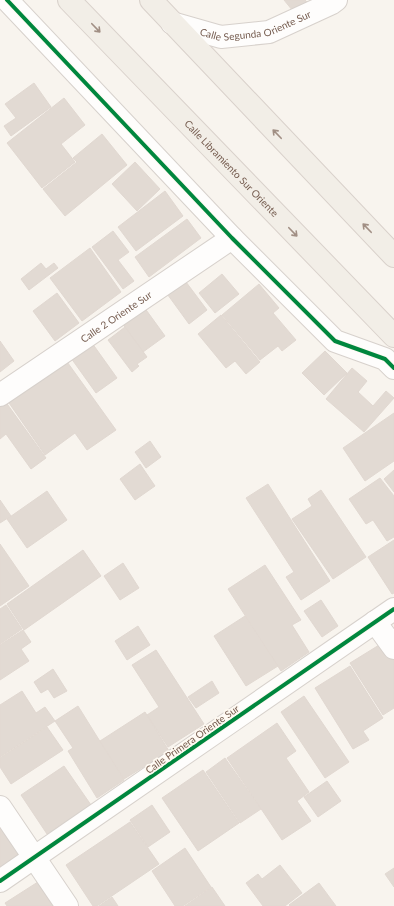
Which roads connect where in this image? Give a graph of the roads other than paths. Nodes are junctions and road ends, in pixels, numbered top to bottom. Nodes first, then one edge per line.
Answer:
1 (7, 0) edge
2 (69, 0) edge
3 (151, 0) edge
4 (336, 0) edge
5 (172, 23) junction
6 (232, 238) junction
7 (394, 256) edge
8 (394, 336) edge
9 (394, 368) edge
10 (0, 395) edge
11 (394, 609) edge
12 (375, 622) junction
13 (394, 648) edge
14 (0, 807) edge
15 (34, 858) junction
16 (0, 881) edge
17 (67, 906) edge

1 - 6 street
2 -> 8 main road, Calle Libramiento Sur Oriente
3 - 5 main road
4 - 5 street, Calle Segunda Oriente Sur
7 -> 5 main road
6 - 9 street
6 - 10 street, Calle 2 Oriente Sur
11 - 12 street, Calle Primera Oriente Sur
12 - 13 street
12 - 15 street, Calle Primera Oriente Sur
14 - 15 street
15 - 16 street, Calle Primera Oriente Sur
15 - 17 street

